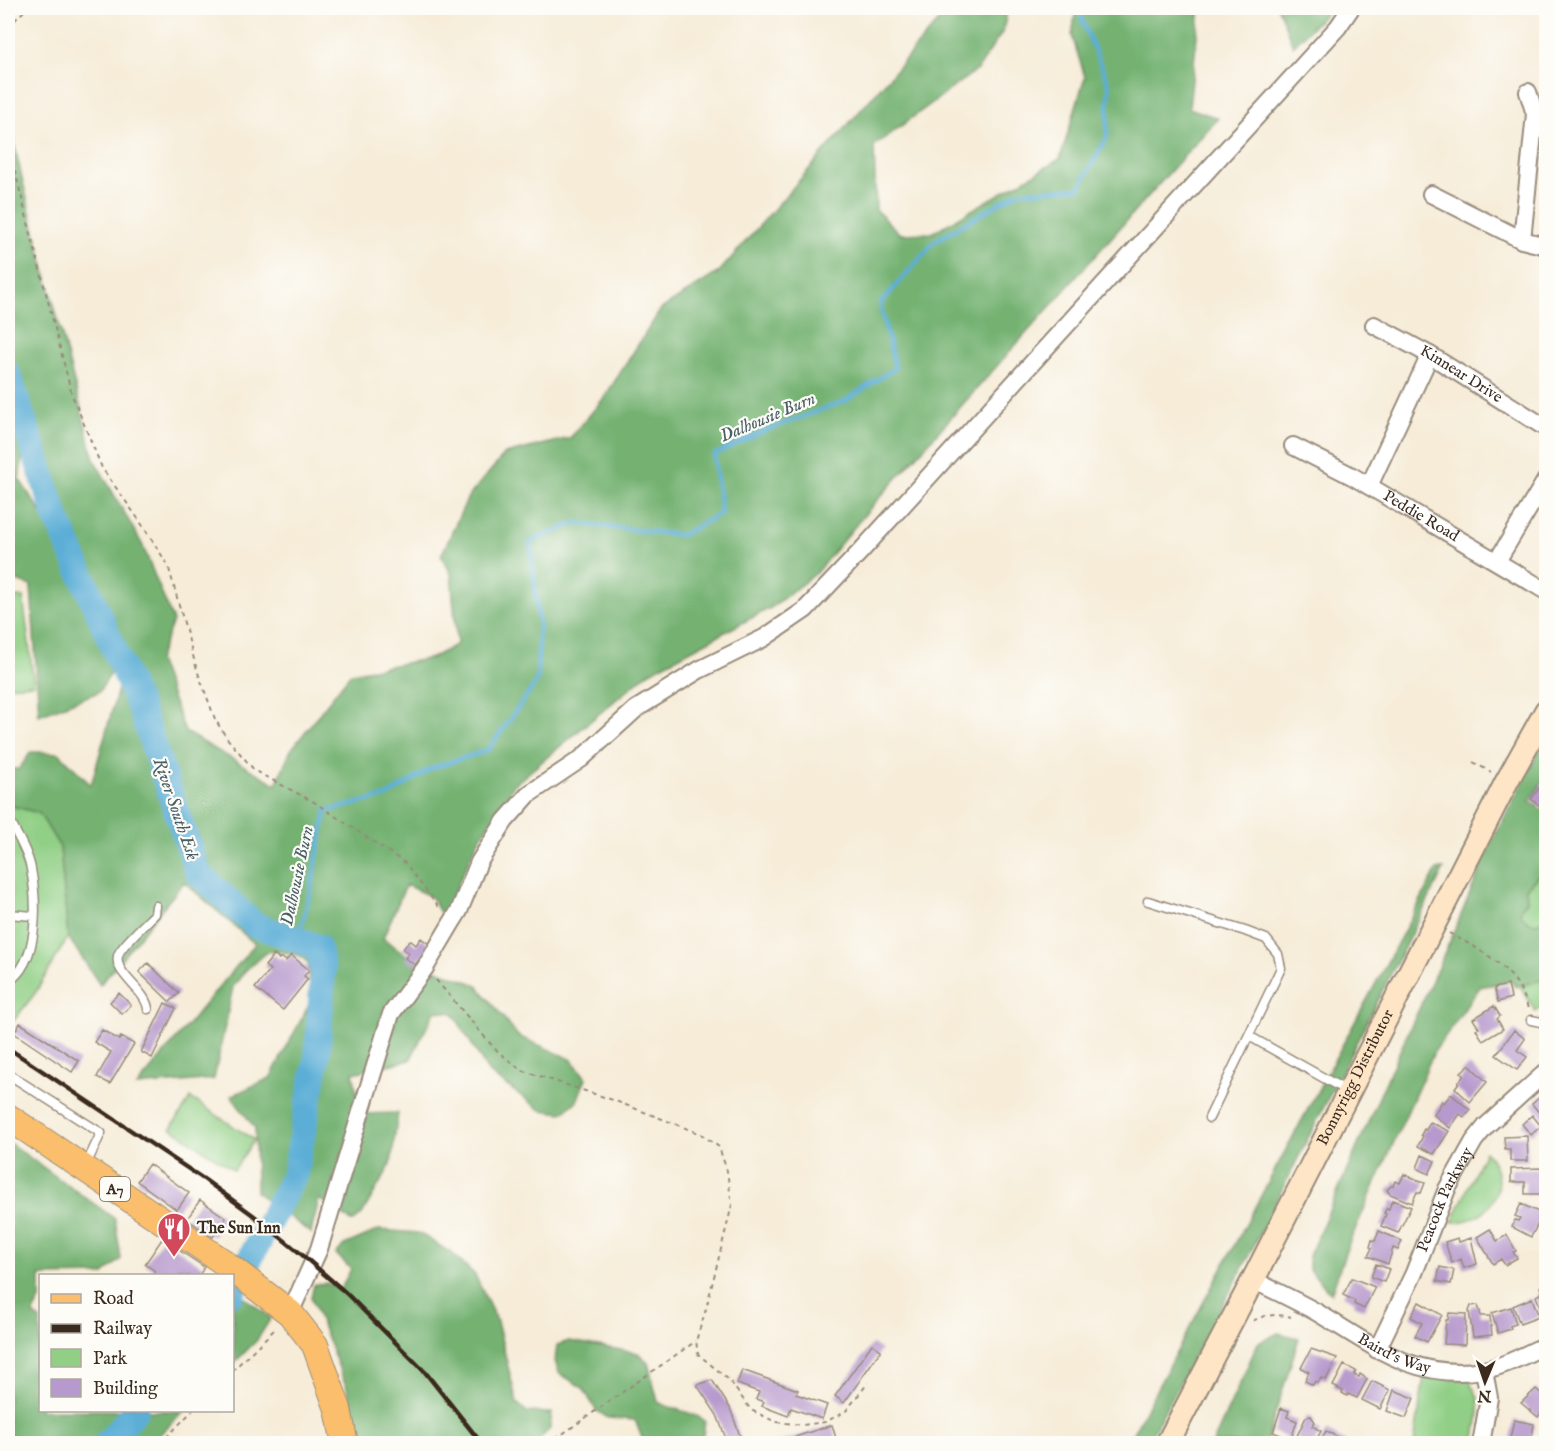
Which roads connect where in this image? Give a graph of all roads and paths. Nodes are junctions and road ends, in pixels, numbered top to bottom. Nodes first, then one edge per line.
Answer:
1 (27, 8) edge
2 (1351, 8) edge
3 (8, 27) edge
4 (1528, 92) dead end
5 (8, 144) edge
6 (1431, 194) dead end
7 (1522, 240) junction
8 (1546, 246) edge
9 (1374, 325) dead end
10 (1430, 355) junction
11 (1546, 428) edge
12 (1293, 446) dead end
13 (1546, 480) edge
14 (1369, 486) junction
15 (1497, 561) junction
16 (1546, 591) edge
17 (1546, 711) edge
18 (8, 818) edge
19 (15, 830) junction
20 (8, 838) edge
21 (1148, 900) dead end
22 (156, 906) dead end
23 (8, 914) edge
24 (34, 916) junction
25 (451, 924) junction
26 (1433, 924) junction
27 (425, 968) junction
28 (8, 982) edge
29 (147, 1009) dead end
30 (1531, 1020) joint
31 (1546, 1023) edge
32 (1249, 1036) junction
33 (1546, 1072) edge
34 (8, 1074) edge
35 (1348, 1092) junction
36 (8, 1117) edge
37 (1209, 1118) dead end
38 (84, 1168) junction
39 (1253, 1280) junction
40 (290, 1313) junction
41 (1293, 1317) dead end
42 (1252, 1322) dead end
43 (696, 1341) junction
44 (1546, 1345) edge
45 (1377, 1350) junction
46 (234, 1369) edge
47 (1484, 1370) junction
48 (868, 1383) dead end
49 (191, 1412) edge
50 (1176, 1439) edge
51 (160, 1443) edge
52 (345, 1443) edge
53 (549, 1443) edge
54 (1200, 1443) edge
55 (1481, 1443) edge

1 - 3 path
2 - 25 street
4 - 7 street
5 - 25 path
6 - 7 street
7 - 8 street
9 - 10 street, Kinnear Drive
10 - 11 street, Kinnear Drive
10 - 14 street
12 - 14 street, Peddie Road
13 - 15 street
14 - 15 street, Peddie Road
15 - 16 street, Peddie Road
17 - 26 main road, Bonnyrigg Distributor
18 - 19 lane
19 - 20 lane
19 - 24 lane
21 - 32 lane
22 - 29 lane
23 - 24 lane
24 - 28 lane
25 - 27 street
26 - 30 path
26 - 35 main road, Bonnyrigg Distributor
27 - 40 street
27 - 43 path
30 - 31 lane
32 - 35 lane
32 - 37 lane
33 - 45 street, Peacock Parkway
34 - 38 lane
35 - 39 main road, Bonnyrigg Distributor
36 - 38 main road, A7
38 - 40 main road, A7
39 - 45 street, Baird's Way
39 - 50 main road, Bonnyrigg Distributor
40 - 46 path
40 - 52 main road, A7
41 - 42 path
43 - 48 path
43 - 53 path
44 - 47 street, Baird's Way
45 - 47 street, Baird's Way
47 - 55 street
49 - 51 path
50 - 54 path

